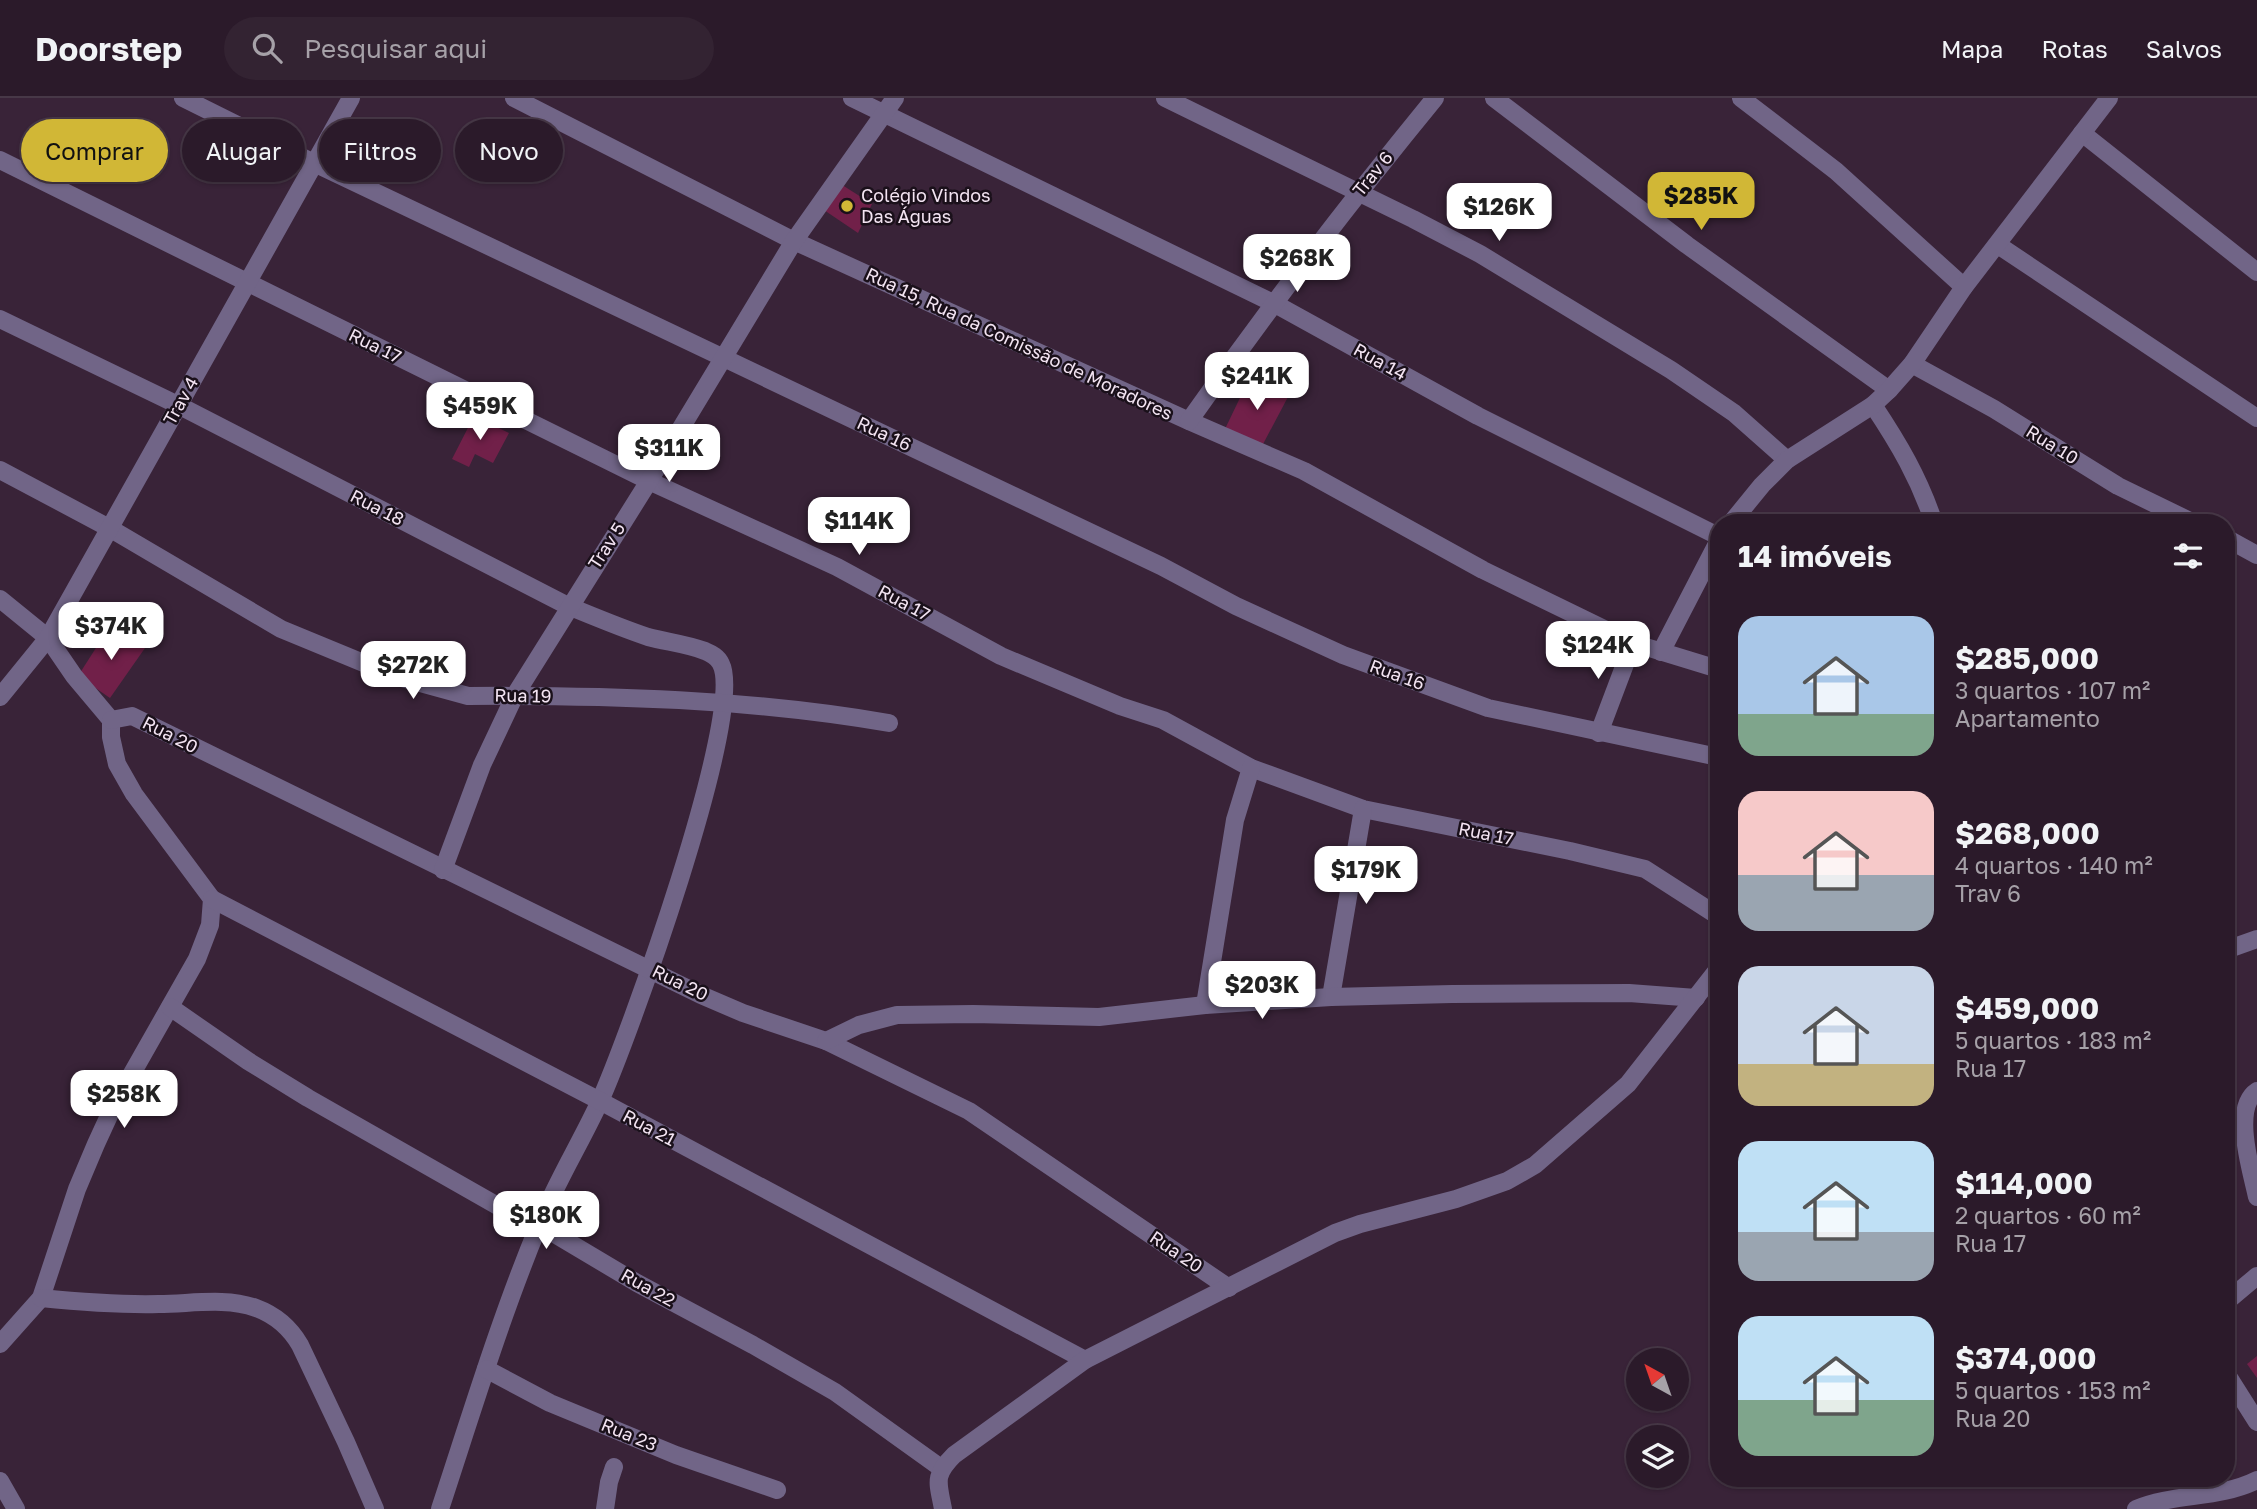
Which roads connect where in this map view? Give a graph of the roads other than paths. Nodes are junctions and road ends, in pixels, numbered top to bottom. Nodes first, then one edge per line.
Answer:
1 (183, 98) edge
2 (351, 98) edge
3 (514, 98) edge
4 (852, 98) edge
5 (895, 98) edge
6 (1165, 98) edge
7 (1494, 98) edge
8 (1741, 98) edge
9 (2109, 98) edge
10 (1433, 99) edge
11 (884, 114) junction
12 (2082, 133) junction
13 (0, 160) edge
14 (316, 164) junction
15 (1357, 193) junction
16 (794, 241) junction
17 (1998, 245) junction
18 (2257, 272) edge
19 (247, 284) junction
20 (1964, 287) junction
21 (1273, 303) junction
22 (0, 319) edge
23 (723, 357) junction
24 (1912, 364) junction
25 (1889, 390) junction
26 (178, 405) junction
27 (1873, 405) junction
28 (2257, 418) edge
29 (1189, 421) junction
30 (1787, 460) junction
31 (0, 470) edge
32 (649, 481) junction
33 (1738, 514) edge
34 (1931, 514) edge
35 (2176, 514) edge
36 (111, 529) junction
37 (1710, 532) edge
38 (2235, 543) edge
39 (2257, 555) edge
40 (1710, 557) edge
41 (0, 599) edge
42 (568, 606) junction
43 (48, 638) junction
44 (1633, 643) junction
45 (1661, 652) junction
46 (1710, 667) edge
47 (515, 695) junction
48 (0, 697) edge
49 (724, 705) junction
50 (111, 720) junction
51 (889, 723) dead end
52 (1599, 733) junction
53 (1710, 755) edge
54 (1251, 768) junction
55 (1363, 809) junction
56 (443, 870) junction
57 (212, 899) junction
58 (1710, 911) edge
59 (2257, 939) edge
60 (2235, 947) edge
61 (651, 969) junction
62 (1710, 980) edge
63 (1331, 997) junction
64 (1696, 998) junction
65 (1205, 1005) junction
66 (170, 1007) junction
67 (826, 1041) junction
68 (2257, 1091) edge
69 (600, 1101) junction
70 (2257, 1197) edge
71 (538, 1224) junction
72 (2257, 1276) edge
73 (1229, 1288) junction
74 (2235, 1294) edge
75 (41, 1298) junction
76 (0, 1344) edge
77 (1085, 1360) junction
78 (486, 1369) junction
79 (2235, 1387) edge
80 (2257, 1422) edge
81 (614, 1467) dead end
82 (941, 1468) junction
83 (2257, 1480) edge
84 (0, 1481) edge
85 (777, 1490) dead end
86 (16, 1509) edge
87 (375, 1509) edge
88 (440, 1509) edge
89 (605, 1509) edge
90 (943, 1509) edge
91 (2136, 1509) edge

1 - 14 street, Rua 16
2 - 14 street, Trav 4
3 - 16 street, Rua 15, Rua da Comissão de Moradores
4 - 11 street, Rua 14
5 - 11 street, Trav 5
6 - 15 street
7 - 25 street
8 - 20 street
9 - 12 street
10 - 15 street, Trav 6
11 - 16 street, Trav 5
11 - 21 street, Rua 14
12 - 17 street
12 - 18 street
13 - 19 street, Rua 17
14 - 19 street, Trav 4
14 - 23 street, Rua 16
15 - 21 street, Trav 6
15 - 30 street
16 - 23 street, Trav 5
16 - 29 street, Rua 15, Rua da Comissão de Moradores
17 - 20 street
17 - 28 street
19 - 26 street, Trav 4
19 - 32 street, Rua 17
20 - 24 street
21 - 29 street, Trav 6
21 - 37 street, Rua 14
22 - 26 street, Rua 18
23 - 32 street, Trav 5
23 - 52 street, Rua 16
24 - 25 street
24 - 35 street, Rua 10
25 - 27 street
26 - 36 street, Trav 4
26 - 42 street, Rua 18
27 - 30 street
27 - 34 street
29 - 44 street, Rua 15, Rua da Comissão de Moradores
30 - 33 street
31 - 36 street, Rua 19
32 - 42 street, Trav 5
32 - 54 street, Rua 17
36 - 43 street, Trav 4
36 - 47 street, Rua 19
38 - 39 street
40 - 45 street
41 - 43 street
42 - 47 street, Trav 5
42 - 49 street, Rua 18
43 - 48 street, Trav 4
43 - 50 street
44 - 45 street, Rua 15, Rua da Comissão de Moradores
44 - 52 street
45 - 46 street, Rua 15, Rua da Comissão de Moradores
47 - 49 street, Rua 19
47 - 56 street, Trav 5
49 - 51 street, Rua 19
49 - 61 street, Rua 18
50 - 56 street, Rua 20
50 - 57 street
52 - 53 street, Rua 16
54 - 55 street, Rua 17
54 - 65 street
55 - 58 street, Rua 17
55 - 63 street
56 - 61 street, Rua 20
57 - 66 street
57 - 69 street, Rua 21
59 - 60 street
61 - 67 street, Rua 20
61 - 69 street, Rua 18
62 - 64 street
63 - 64 street
63 - 65 street
64 - 73 street
65 - 67 street
66 - 71 street, Rua 22
66 - 75 street
67 - 73 street, Rua 20
68 - 70 street
69 - 71 street, Rua 18
69 - 77 street, Rua 21
71 - 78 street, Rua 18
71 - 82 street, Rua 22
72 - 74 street
73 - 77 street
75 - 76 street
75 - 87 street
77 - 82 street
78 - 85 street, Rua 23
78 - 88 street, Rua 18
79 - 80 street
81 - 89 street
82 - 90 street
83 - 91 street
84 - 86 street

